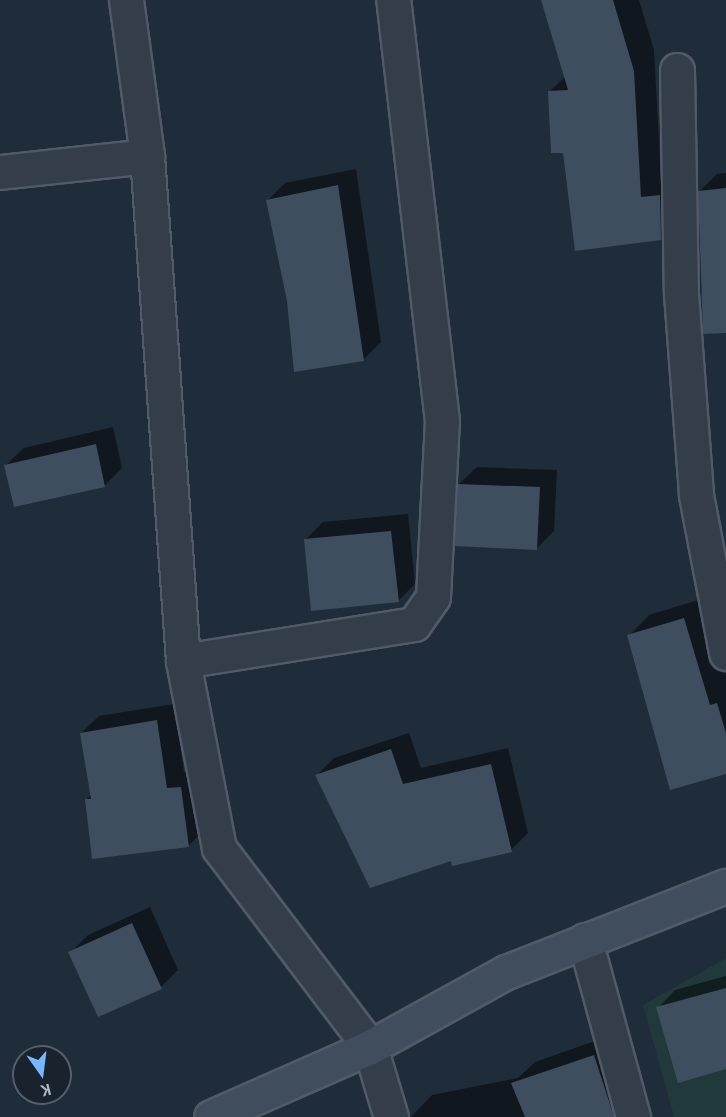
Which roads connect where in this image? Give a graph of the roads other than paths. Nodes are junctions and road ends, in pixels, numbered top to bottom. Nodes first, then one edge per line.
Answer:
1 (126, 0) edge
2 (393, 0) edge
3 (677, 70) dead end
4 (147, 156) junction
5 (0, 172) edge
6 (726, 653) edge
7 (183, 662) junction
8 (726, 886) edge
9 (585, 940) junction
10 (370, 1047) junction
11 (212, 1117) edge
12 (391, 1117) edge
13 (633, 1117) edge

1 - 4 street
2 - 7 street
3 - 6 street
4 - 5 street
4 - 7 street
7 - 10 street
8 - 9 main road
9 - 10 main road
9 - 13 street
10 - 11 main road
10 - 12 street

